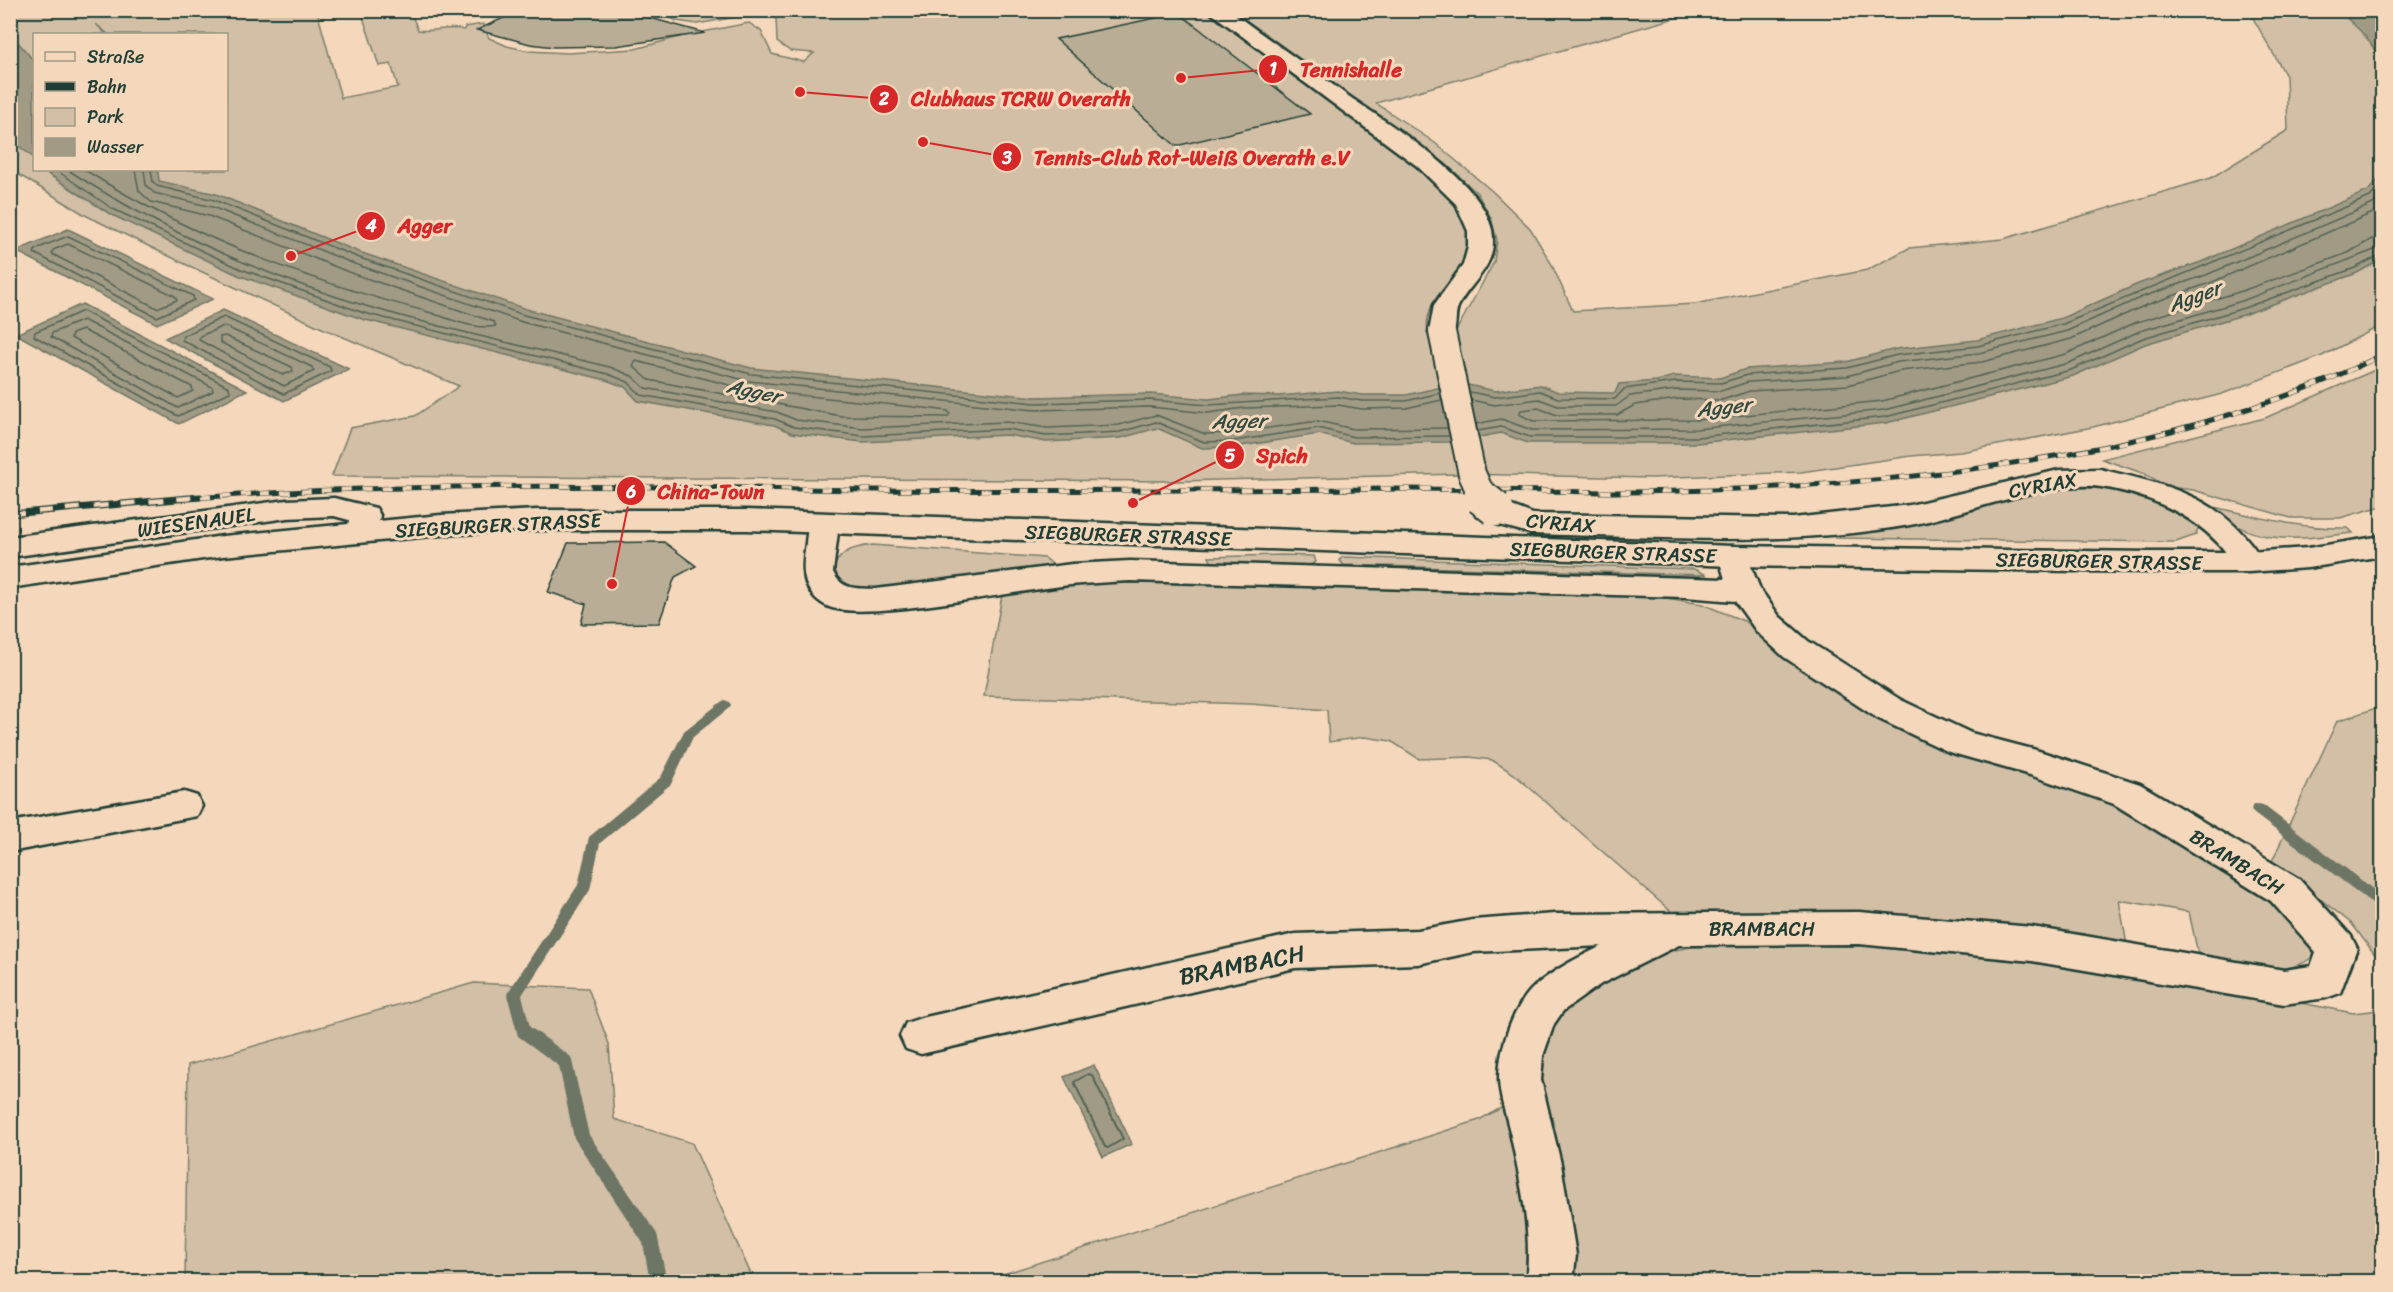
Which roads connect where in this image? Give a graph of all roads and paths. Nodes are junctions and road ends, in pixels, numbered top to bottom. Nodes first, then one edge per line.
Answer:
1 (1216, 10) edge
2 (824, 524) junction
3 (362, 532) junction
4 (2382, 546) edge
5 (10, 547) edge
6 (1732, 556) junction
7 (2248, 562) junction
8 (10, 578) edge
9 (1745, 591) junction
10 (184, 807) dead end
11 (10, 837) edge
12 (1675, 929) junction
13 (921, 1036) dead end
14 (1551, 1268) edge

1 - 7 street, CYRIAX, bridge
2 - 3 street, SIEGBURGER STRASSE
2 - 6 street, SIEGBURGER STRASSE
2 - 9 street
3 - 5 street, WIESENAUEL
3 - 8 street, SIEGBURGER STRASSE
4 - 7 street, SIEGBURGER STRASSE
6 - 7 street, SIEGBURGER STRASSE
6 - 9 street, BRAMBACH
9 - 12 street, BRAMBACH
10 - 11 street
12 - 13 street, BRAMBACH
12 - 14 street, BRAMBACH

